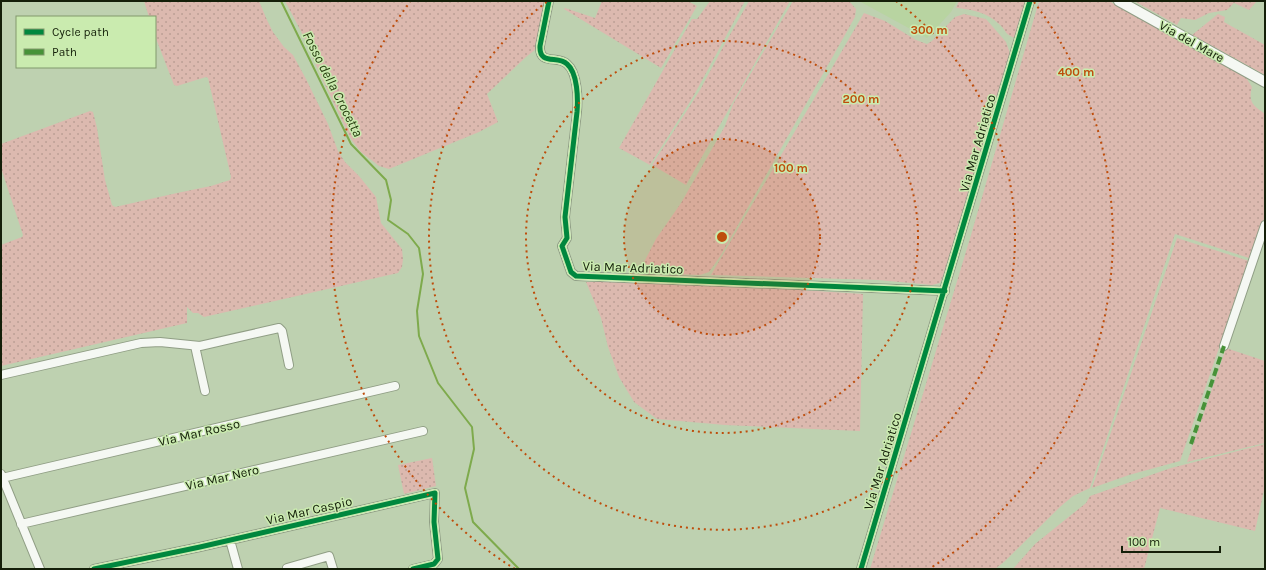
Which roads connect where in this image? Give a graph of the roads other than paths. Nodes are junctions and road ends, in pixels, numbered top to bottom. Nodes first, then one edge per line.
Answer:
1 (549, 1) edge
2 (1030, 1) edge
3 (1119, 1) edge
4 (1265, 82) edge
5 (1265, 225) edge
6 (945, 291) junction
7 (195, 346) junction
8 (1224, 346) dead end
9 (289, 365) dead end
10 (1, 375) edge
11 (395, 386) dead end
12 (205, 391) dead end
13 (423, 431) dead end
14 (2, 476) edge
15 (20, 524) junction
16 (230, 540) junction
17 (287, 568) dead end
18 (40, 569) edge
19 (94, 569) edge
20 (238, 569) edge
21 (333, 569) edge
22 (413, 569) edge
23 (861, 569) edge

1 - 6 street, Via Mar Adriatico
2 - 6 street, Via Mar Adriatico
3 - 4 main road, Via del Mare
5 - 8 street
6 - 23 street, Via Mar Adriatico
7 - 9 street
7 - 10 street
7 - 12 street
11 - 14 street, Via Mar Rosso
13 - 15 street, Via Mar Nero
14 - 15 street
15 - 18 street
16 - 19 street, Via Mar Caspio
16 - 20 street
16 - 22 street, Via Mar Caspio
17 - 21 street

